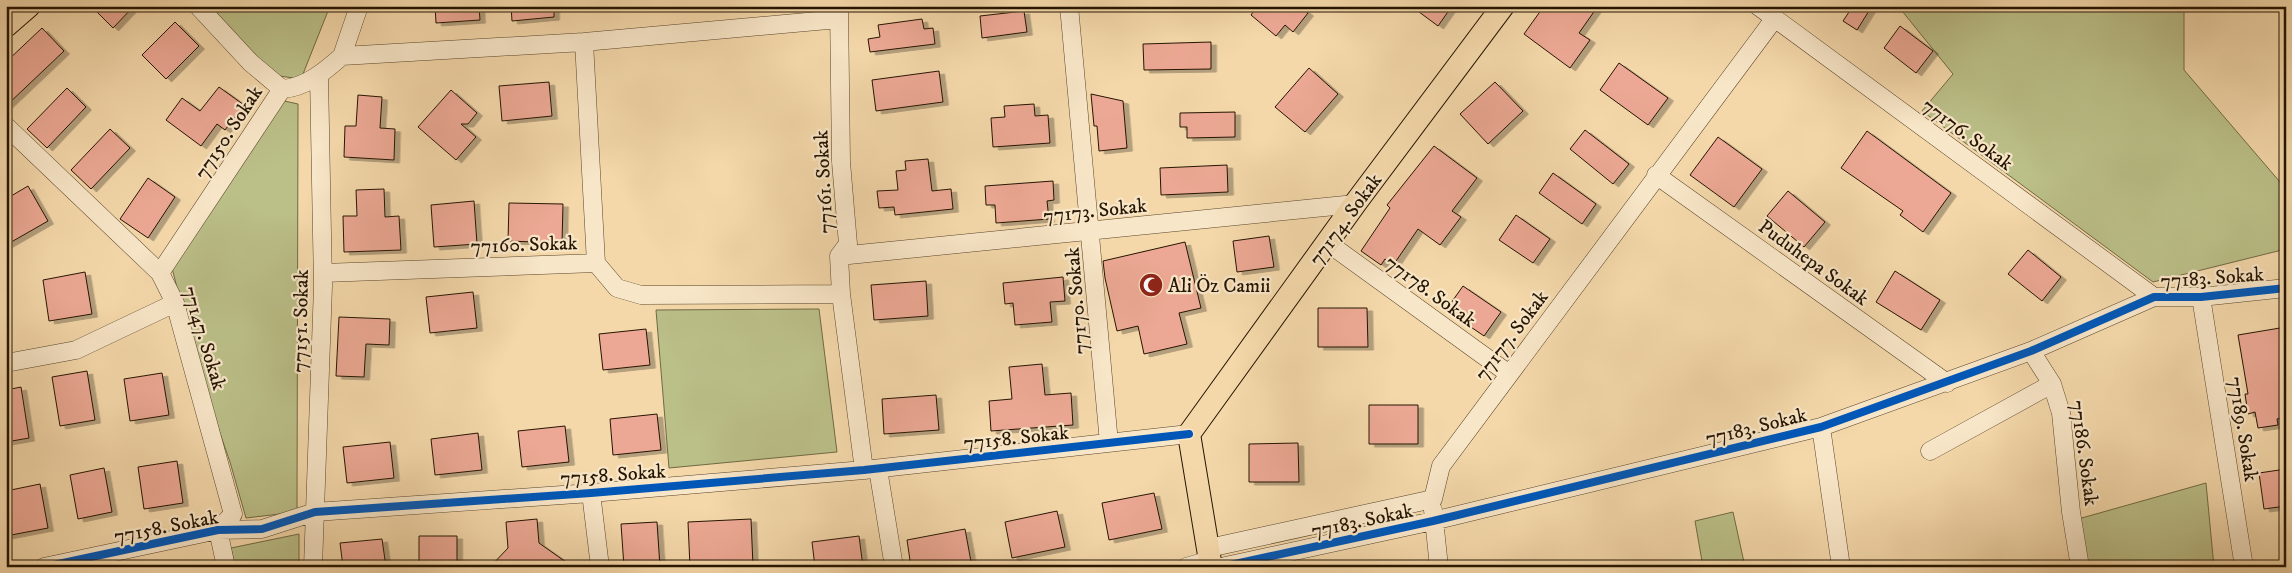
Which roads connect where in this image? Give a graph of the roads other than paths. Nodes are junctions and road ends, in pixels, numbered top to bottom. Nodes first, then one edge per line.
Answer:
1 (29, 6) edge
2 (198, 6) edge
3 (359, 6) edge
4 (1069, 6) edge
5 (1503, 6) edge
6 (1758, 6) edge
7 (839, 12) edge
8 (1775, 18) junction
9 (6, 26) edge
10 (584, 42) junction
11 (342, 56) junction
12 (319, 75) junction
13 (282, 89) junction
14 (6, 126) edge
15 (1656, 175) junction
16 (1355, 204) junction
17 (1091, 232) junction
18 (1328, 243) junction
19 (839, 256) junction
20 (596, 263) junction
21 (160, 273) junction
22 (323, 273) junction
23 (2286, 288) edge
24 (841, 294) junction
25 (2154, 297) junction
26 (2201, 297) junction
27 (175, 303) junction
28 (2031, 351) junction
29 (6, 363) edge
30 (1509, 374) junction
31 (1947, 383) junction
32 (2052, 384) junction
33 (1821, 427) junction
34 (1189, 434) junction
35 (1109, 443) junction
36 (1930, 451) dead end
37 (871, 470) junction
38 (591, 493) junction
39 (1433, 499) junction
40 (315, 512) junction
41 (1433, 521) junction
42 (218, 530) junction
43 (1213, 560) edge
44 (44, 567) edge
45 (226, 567) edge
46 (313, 567) edge
47 (600, 567) edge
48 (894, 567) edge
49 (1186, 567) edge
50 (1439, 567) edge
51 (1841, 567) edge
52 (2080, 567) edge
53 (2244, 567) edge

1 - 9 main road
2 - 13 street
3 - 11 street
4 - 17 street, 77170. Sokak
5 - 16 main road, 77174. Sokak
6 - 8 street, 77176. Sokak
7 - 10 street
7 - 19 street, 77161. Sokak
8 - 15 street, 77177. Sokak
8 - 25 street, 77176. Sokak
10 - 11 street
10 - 20 street, 77160. Sokak
11 - 12 street, 77150. Sokak
12 - 13 street, 77150. Sokak
12 - 22 street, 77151. Sokak
13 - 21 street, 77150. Sokak
14 - 21 street, 77147. Sokak
15 - 30 street, 77177. Sokak
15 - 31 street, Puduhepa Sokak
16 - 17 street, 77173. Sokak
16 - 18 main road, 77174. Sokak
17 - 19 street, 77173. Sokak
17 - 35 street, 77170. Sokak
18 - 30 street, 77178. Sokak
18 - 34 main road, 77174. Sokak
19 - 24 street, 77161. Sokak
20 - 22 street, 77160. Sokak
20 - 24 street
21 - 27 street, 77147. Sokak
22 - 40 street, 77151. Sokak
23 - 26 street, 77183. Sokak
24 - 37 street, 77161. Sokak
25 - 26 street, 77183. Sokak
25 - 28 street, 77183. Sokak
26 - 53 street, 77189. Sokak
27 - 29 street
27 - 42 street, 77147. Sokak
28 - 31 street, 77183. Sokak
28 - 32 street, 77186. Sokak
30 - 39 street, 77177. Sokak
31 - 33 street, 77183. Sokak
32 - 36 street
32 - 52 street, 77186. Sokak
33 - 41 street, 77183. Sokak
33 - 51 street
34 - 35 street, 77158. Sokak
34 - 43 main road
35 - 37 street, 77158. Sokak
37 - 38 street, 77158. Sokak
37 - 48 street, 77161. Sokak
38 - 40 street, 77158. Sokak
38 - 47 street
39 - 41 street, 77177. Sokak
39 - 43 street
40 - 42 street, 77158. Sokak
40 - 46 street, 77151. Sokak
41 - 43 street, 77183. Sokak
41 - 50 street, 77177. Sokak
42 - 44 street, 77158. Sokak
42 - 45 street
43 - 49 street

